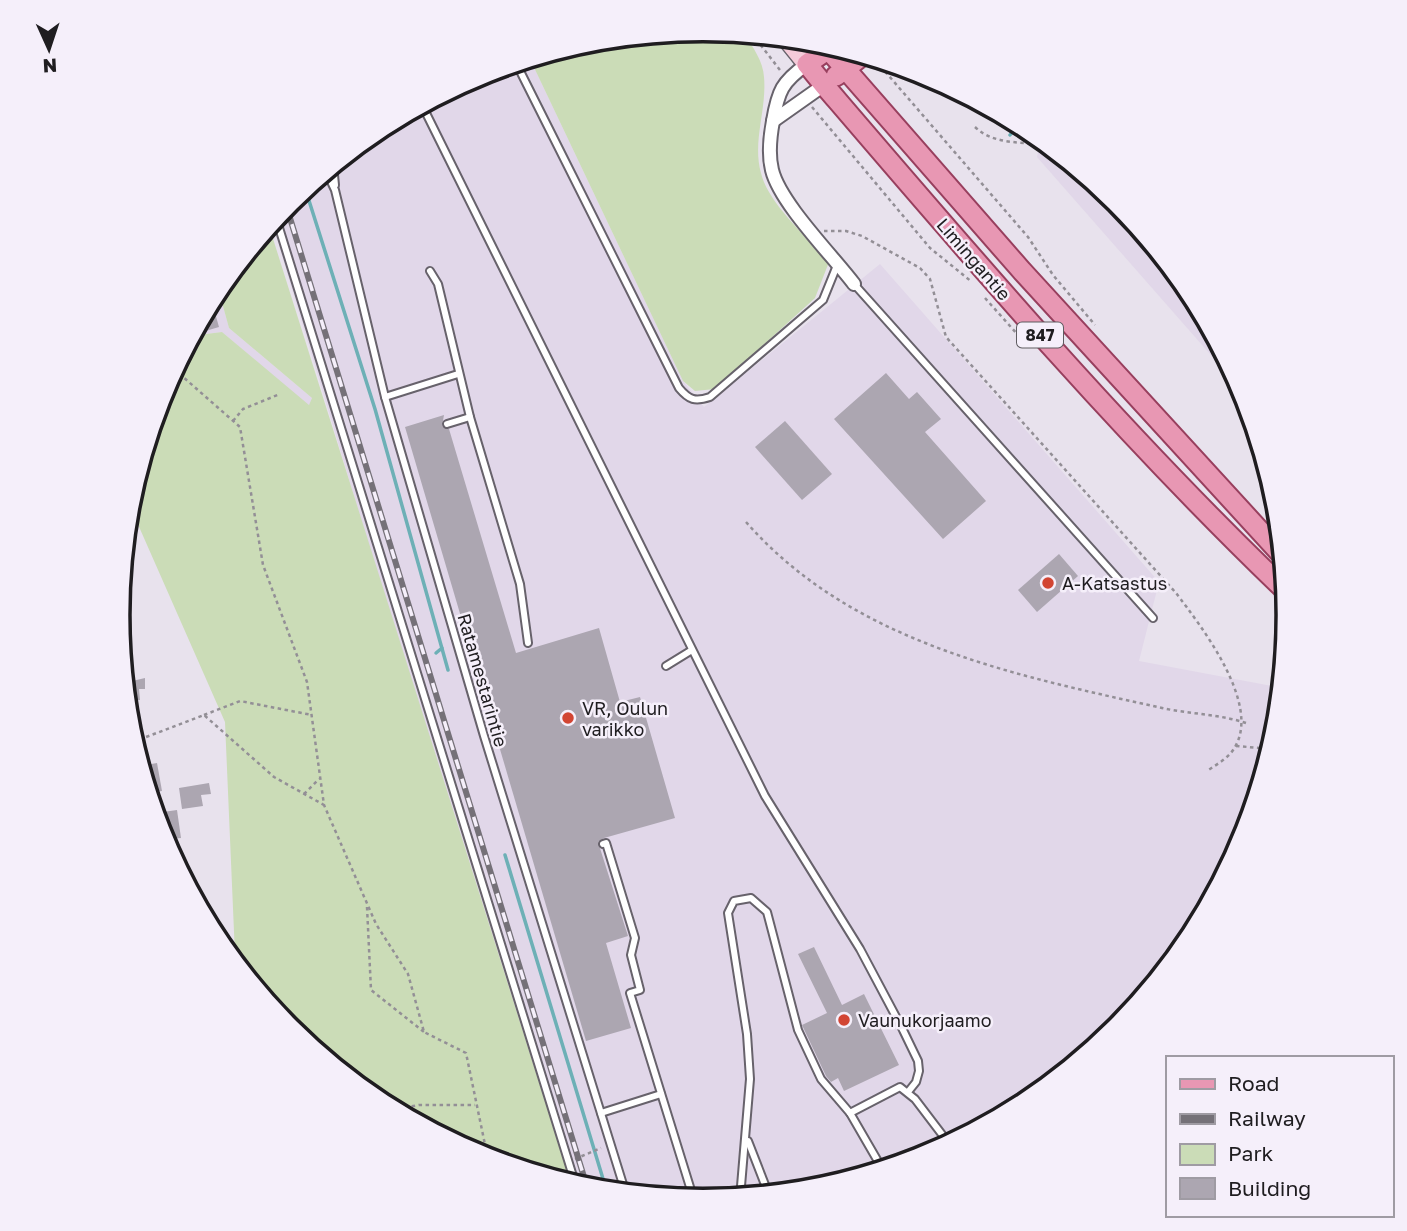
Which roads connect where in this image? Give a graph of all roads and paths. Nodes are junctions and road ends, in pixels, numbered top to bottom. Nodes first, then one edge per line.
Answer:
1 (760, 45) edge
2 (796, 50) edge
3 (768, 54) dead end
4 (819, 54) edge
5 (838, 59) edge
6 (853, 62) edge
7 (807, 64) junction
8 (845, 68) junction
9 (885, 71) edge
10 (520, 72) edge
11 (824, 85) junction
12 (426, 114) edge
13 (773, 121) junction
14 (975, 127) dead end
15 (1030, 145) edge
16 (334, 177) edge
17 (330, 180) edge
18 (335, 190) junction
19 (912, 213) dead end
20 (905, 219) dead end
21 (279, 229) edge
22 (814, 233) junction
23 (838, 263) junction
24 (430, 271) dead end
25 (854, 284) joint
26 (1097, 327) dead end
27 (458, 374) junction
28 (183, 377) edge
29 (280, 394) dead end
30 (384, 397) junction
31 (470, 417) junction
32 (233, 421) junction
33 (447, 424) dead end
34 (407, 435) dead end
35 (397, 438) junction
36 (746, 522) dead end
37 (1272, 544) edge
38 (1276, 582) edge
39 (1153, 618) dead end
40 (528, 643) dead end
41 (692, 650) junction
42 (666, 666) dead end
43 (204, 715) junction
44 (312, 715) junction
45 (1240, 721) junction
46 (1246, 723) dead end
47 (144, 738) edge
48 (1236, 746) junction
49 (1261, 748) edge
50 (1207, 771) dead end
51 (320, 778) junction
52 (304, 794) junction
53 (324, 805) junction
54 (603, 844) dead end
55 (366, 902) junction
56 (424, 1032) junction
57 (908, 1092) junction
58 (661, 1094) junction
59 (477, 1105) junction
60 (409, 1107) edge
61 (850, 1113) junction
62 (601, 1114) junction
63 (943, 1136) edge
64 (746, 1137) junction
65 (485, 1146) edge
66 (599, 1148) dead end
67 (878, 1162) edge
68 (568, 1163) junction
69 (571, 1173) edge
70 (623, 1183) edge
71 (765, 1185) edge
72 (741, 1188) edge
73 (690, 1189) edge

1 - 3 path
2 - 7 main road, Limingantie / 847
4 - 7 main road
5 - 8 main road, Limingantie / 847
6 - 8 main road
7 - 11 main road, Limingantie / 847
7 - 13 street
8 - 11 main road
8 - 37 main road, Limingantie / 847
9 - 26 path
10 - 23 lane
11 - 13 street
11 - 38 main road, Limingantie / 847
12 - 41 lane
13 - 22 street
14 - 15 path
16 - 18 lane
17 - 18 lane, Ratamestarintie
18 - 30 lane, Ratamestarintie
19 - 20 path
21 - 68 lane
22 - 23 street
22 - 45 path
23 - 25 street
24 - 27 lane
25 - 39 lane
27 - 30 lane
27 - 31 lane
28 - 32 path
29 - 32 path
30 - 35 lane, Ratamestarintie
31 - 33 lane
31 - 40 lane
32 - 44 path
34 - 35 lane
35 - 62 lane, Ratamestarintie
36 - 45 path
41 - 42 lane
41 - 57 lane
43 - 44 path
43 - 47 path
43 - 52 path
44 - 51 path
45 - 46 path
45 - 48 path
48 - 49 path
48 - 50 path
51 - 52 path
51 - 53 path
52 - 53 path
53 - 55 path
54 - 58 lane
55 - 56 path
55 - 56 path
56 - 59 path
57 - 61 lane
57 - 63 lane
58 - 62 lane
58 - 73 lane
59 - 60 path
59 - 65 path
61 - 64 lane
61 - 67 lane
62 - 70 lane, Ratamestarintie
64 - 71 lane
64 - 72 lane
66 - 68 path
68 - 69 lane

